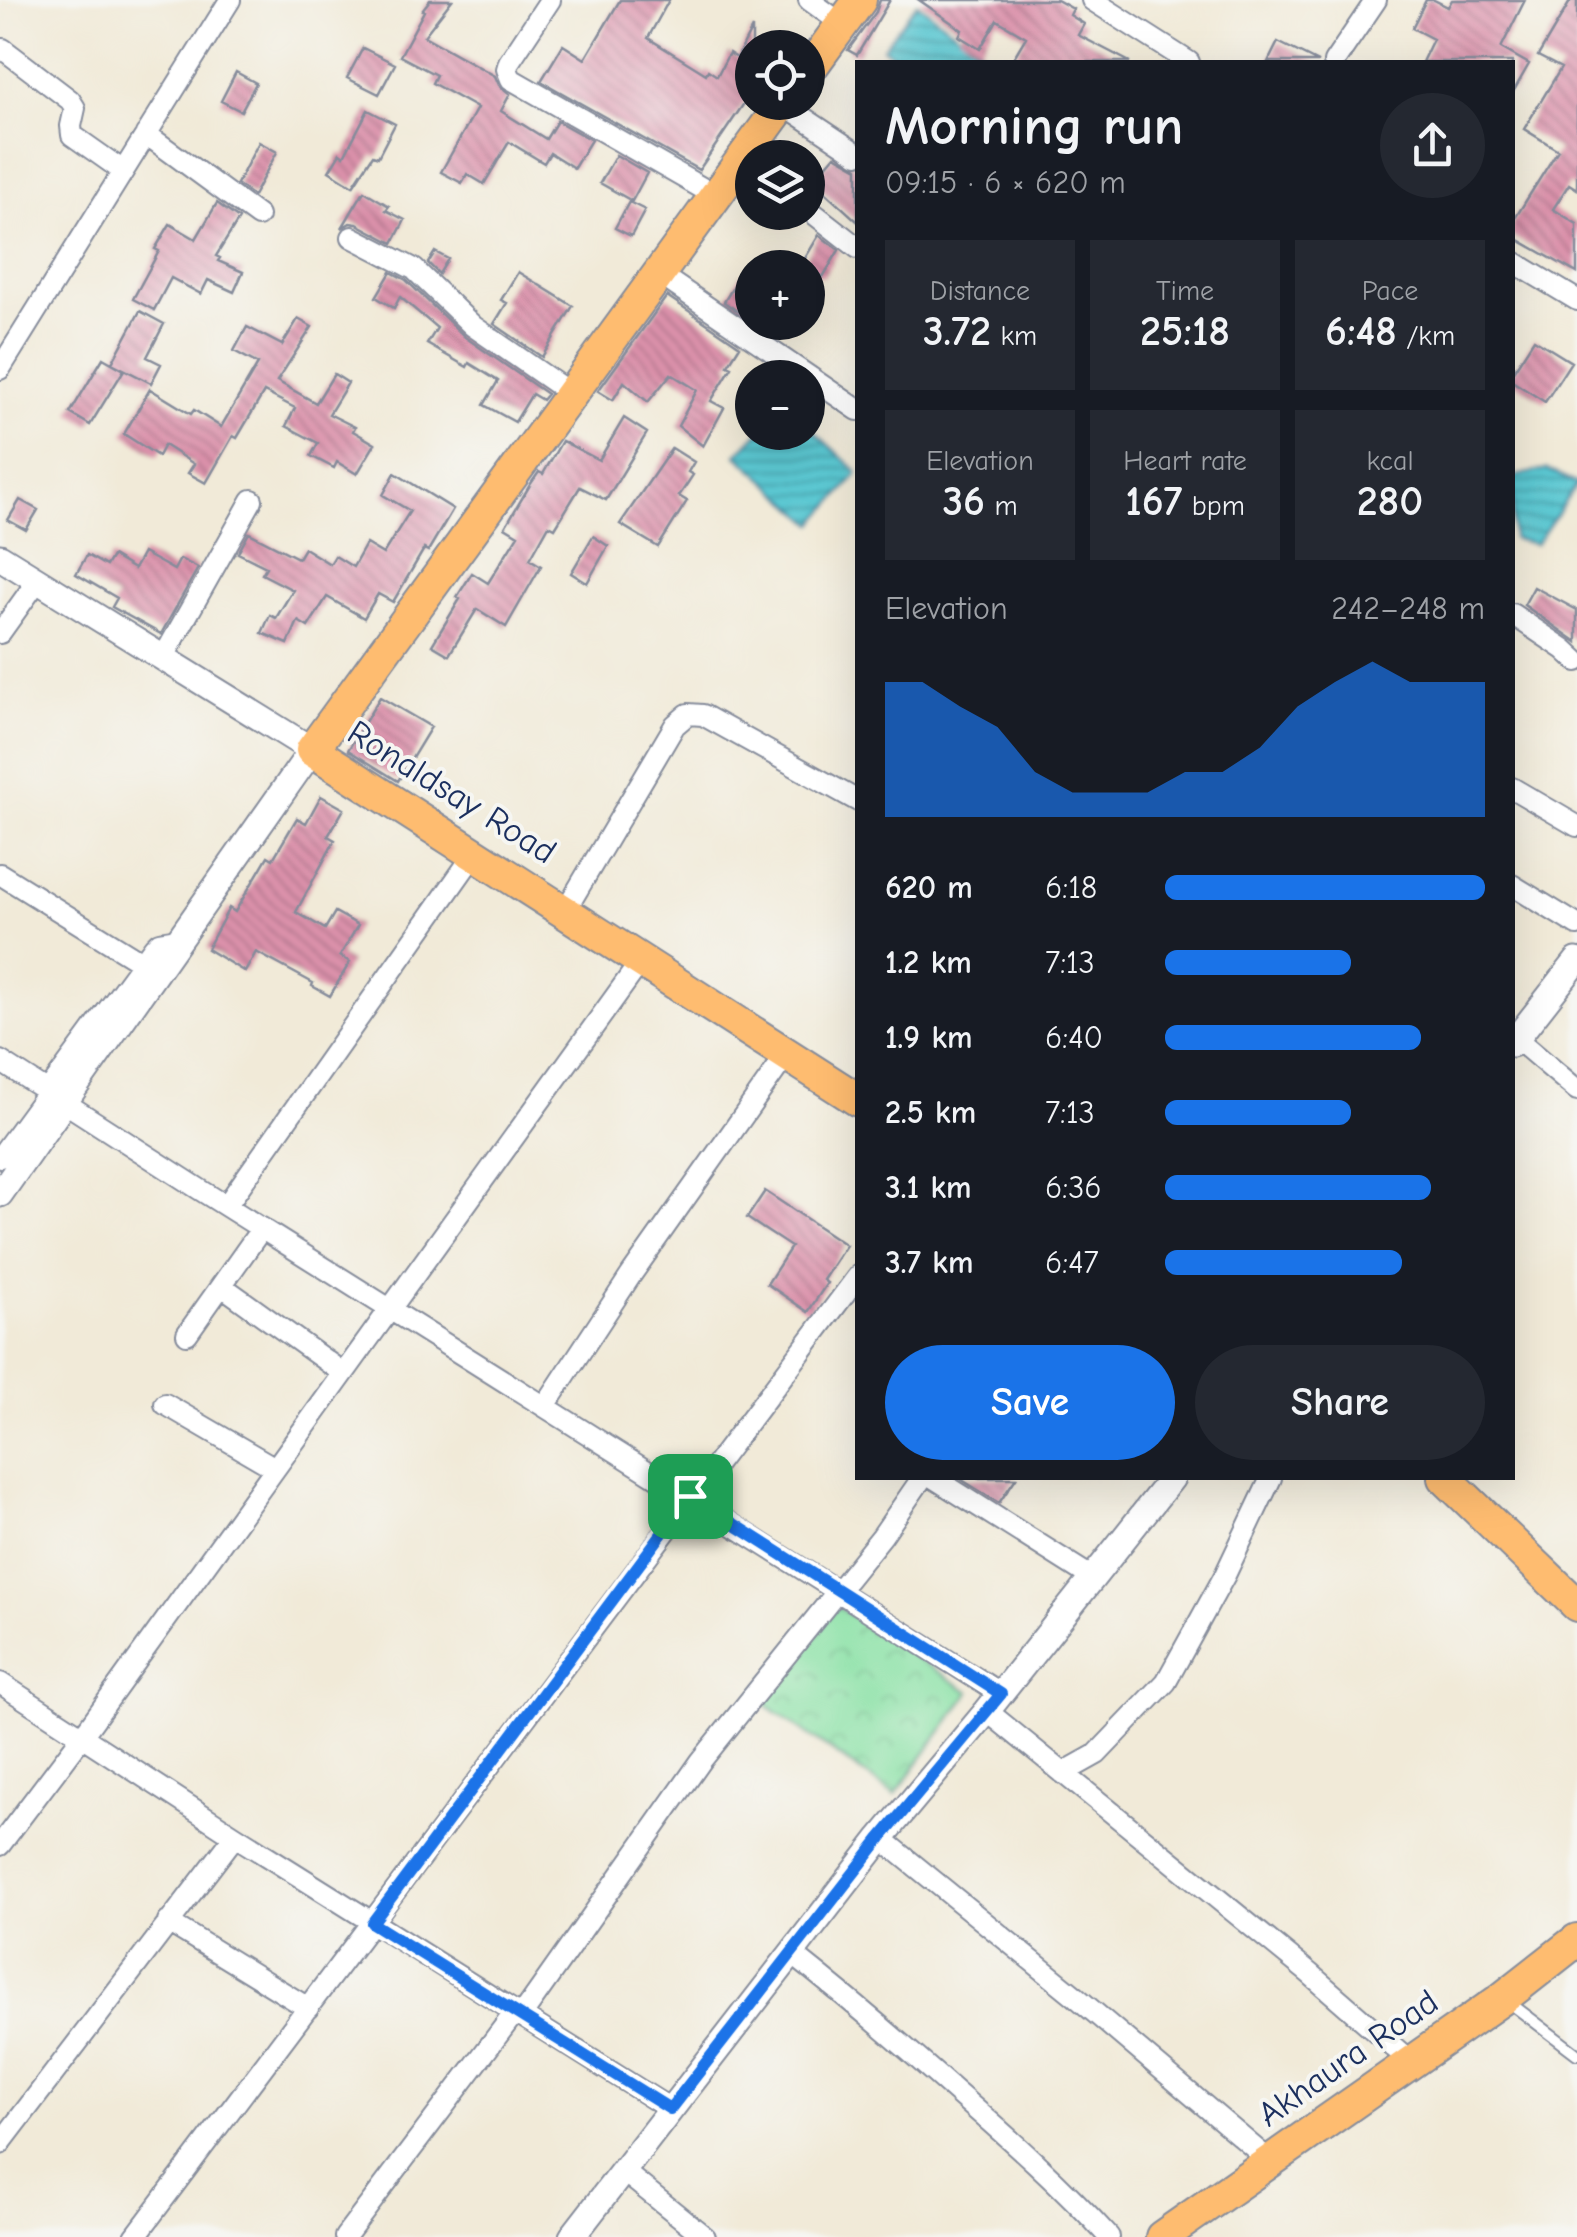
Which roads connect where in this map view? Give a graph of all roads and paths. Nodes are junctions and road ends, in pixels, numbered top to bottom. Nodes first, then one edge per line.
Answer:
1 (230, 0) edge
2 (550, 0) edge
3 (809, 0) edge
4 (1092, 0) edge
5 (1376, 0) edge
6 (851, 12) edge
7 (825, 48) edge
8 (3, 49) dead end
9 (1186, 60) edge
10 (1335, 60) edge
11 (809, 120) edge
12 (146, 134) junction
13 (855, 152) edge
14 (123, 171) junction
15 (735, 174) edge
16 (716, 196) junction
17 (258, 216) dead end
18 (825, 222) edge
19 (352, 237) dead end
20 (855, 246) edge
21 (1515, 263) edge
22 (659, 274) junction
23 (1577, 300) edge
24 (0, 368) edge
25 (570, 394) junction
26 (855, 408) edge
27 (252, 500) dead end
28 (0, 557) edge
29 (38, 580) junction
30 (1515, 616) edge
31 (0, 633) edge
32 (163, 658) junction
33 (1577, 661) edge
34 (312, 750) junction
35 (1515, 790) edge
36 (855, 799) edge
37 (1577, 826) edge
38 (475, 853) junction
39 (0, 874) edge
40 (1515, 887) edge
41 (565, 911) junction
42 (1577, 925) edge
43 (641, 961) junction
44 (1577, 961) edge
45 (149, 967) junction
46 (1515, 1042) edge
47 (787, 1054) junction
48 (0, 1060) edge
49 (1577, 1090) edge
50 (56, 1097) junction
51 (855, 1098) edge
52 (0, 1157) edge
53 (0, 1194) edge
54 (226, 1206) junction
55 (262, 1228) junction
56 (855, 1280) edge
57 (222, 1286) junction
58 (389, 1307) junction
59 (187, 1334) dead end
60 (343, 1372) junction
61 (165, 1404) dead end
62 (545, 1406) junction
63 (275, 1468) junction
64 (921, 1480) edge
65 (937, 1480) edge
66 (1170, 1480) edge
67 (1269, 1480) edge
68 (1447, 1480) edge
69 (690, 1496) junction
70 (1091, 1577) junction
71 (837, 1590) junction
72 (1574, 1596) edge
73 (0, 1683) edge
74 (994, 1703) junction
75 (83, 1735) junction
76 (1063, 1773) junction
77 (235, 1836) junction
78 (881, 1838) junction
79 (0, 1845) edge
80 (168, 1922) junction
81 (372, 1923) junction
82 (1577, 1940) edge
83 (791, 1953) junction
84 (1503, 1998) junction
85 (308, 2008) junction
86 (519, 2013) junction
87 (1577, 2054) edge
88 (1403, 2055) junction
89 (670, 2109) junction
90 (0, 2144) edge
91 (1262, 2154) junction
92 (623, 2171) junction
93 (1102, 2230) edge
94 (135, 2237) edge
95 (345, 2237) edge
96 (572, 2237) edge
97 (706, 2237) edge
98 (1162, 2237) edge

1 - 12 street
2 - 16 street
3 - 6 street
4 - 9 street
5 - 10 street
6 - 7 main road
8 - 14 street
11 - 13 street
12 - 14 street
12 - 17 street
14 - 24 street
15 - 16 main road
16 - 22 main road
18 - 20 street
19 - 25 street
21 - 23 street
22 - 25 main road
22 - 26 street
25 - 34 main road
27 - 32 street
28 - 29 street, Ronaldsay Road
29 - 31 street
29 - 32 street, Ronaldsay Road
30 - 33 street
32 - 34 street, Ronaldsay Road
34 - 38 main road, Ronaldsay Road
34 - 45 street
35 - 37 street
36 - 41 street
38 - 41 main road, Ronaldsay Road
38 - 54 street
39 - 45 street
40 - 42 street
41 - 43 main road, Ronaldsay Road
43 - 47 main road, Ronaldsay Road
43 - 58 street
44 - 46 street
45 - 50 street
46 - 49 street
47 - 51 main road, Ronaldsay Road
47 - 62 street
48 - 50 street
50 - 52 street
50 - 53 street
50 - 54 street
54 - 55 street
55 - 57 street
55 - 58 street
56 - 69 street
57 - 59 street
57 - 60 street
58 - 60 street
58 - 62 street
60 - 63 street
61 - 63 street
62 - 69 street
63 - 75 street
64 - 71 street
65 - 70 street
66 - 70 street
67 - 76 street
68 - 72 main road
69 - 71 street
69 - 81 street
70 - 74 street
71 - 74 street
71 - 86 street
73 - 75 street
74 - 76 street
74 - 78 street
75 - 77 street
75 - 79 street
76 - 88 street
77 - 80 street
77 - 81 street
78 - 83 street
78 - 91 street
80 - 85 street
80 - 90 street
81 - 85 street
81 - 86 street
82 - 84 main road, Akhaura Road
83 - 89 street
83 - 93 street
84 - 87 lane
84 - 88 main road, Akhaura Road
85 - 94 street
86 - 89 street
86 - 95 street
88 - 91 main road, Akhaura Road
89 - 92 street
91 - 98 main road, Akhaura Road
92 - 96 street
92 - 97 street

